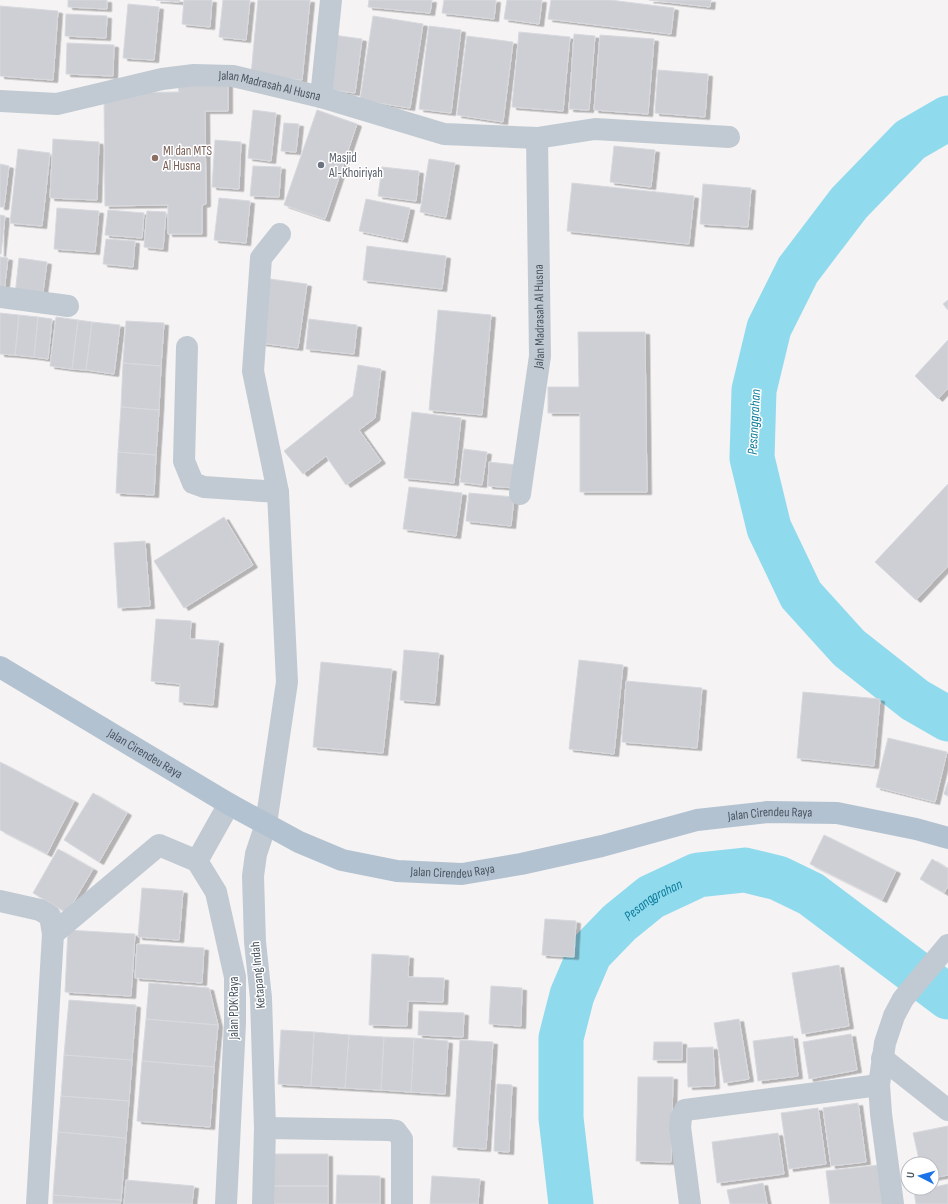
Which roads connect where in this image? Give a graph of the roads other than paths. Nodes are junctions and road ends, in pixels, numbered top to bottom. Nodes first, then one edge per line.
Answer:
1 (331, 0) edge
2 (321, 96) junction
3 (0, 101) edge
4 (729, 137) dead end
5 (537, 138) junction
6 (280, 234) dead end
7 (0, 297) edge
8 (68, 306) dead end
9 (187, 346) dead end
10 (278, 492) junction
11 (520, 494) dead end
12 (0, 668) edge
13 (229, 804) junction
14 (266, 824) junction
15 (948, 838) edge
16 (197, 861) junction
17 (0, 901) edge
18 (53, 934) junction
19 (948, 945) edge
20 (882, 1058) junction
21 (879, 1085) junction
22 (948, 1110) edge
23 (265, 1128) junction
24 (37, 1204) edge
25 (226, 1204) edge
26 (263, 1204) edge
27 (402, 1204) edge
28 (690, 1204) edge
29 (893, 1204) edge

1 - 2 street
2 - 3 street, Jalan Madrasah Al Husna
2 - 5 street, Jalan Madrasah Al Husna
4 - 5 street, Jalan Madrasah Al Husna
5 - 11 street, Jalan Madrasah Al Husna
6 - 10 street, Ketapang Indah
7 - 8 street
9 - 10 street
10 - 14 street, Ketapang Indah
12 - 13 main road, Jalan Cirendeu Raya
13 - 14 main road, Jalan Cirendeu Raya
13 - 16 street
14 - 15 main road, Jalan Cirendeu Raya
14 - 23 street, Ketapang Indah
16 - 18 street
16 - 25 street, Jalan PDK Raya
17 - 18 street
18 - 24 street
19 - 20 street
20 - 21 street
20 - 22 street
21 - 28 street
21 - 29 street
23 - 26 street, Ketapang Indah
23 - 27 street

